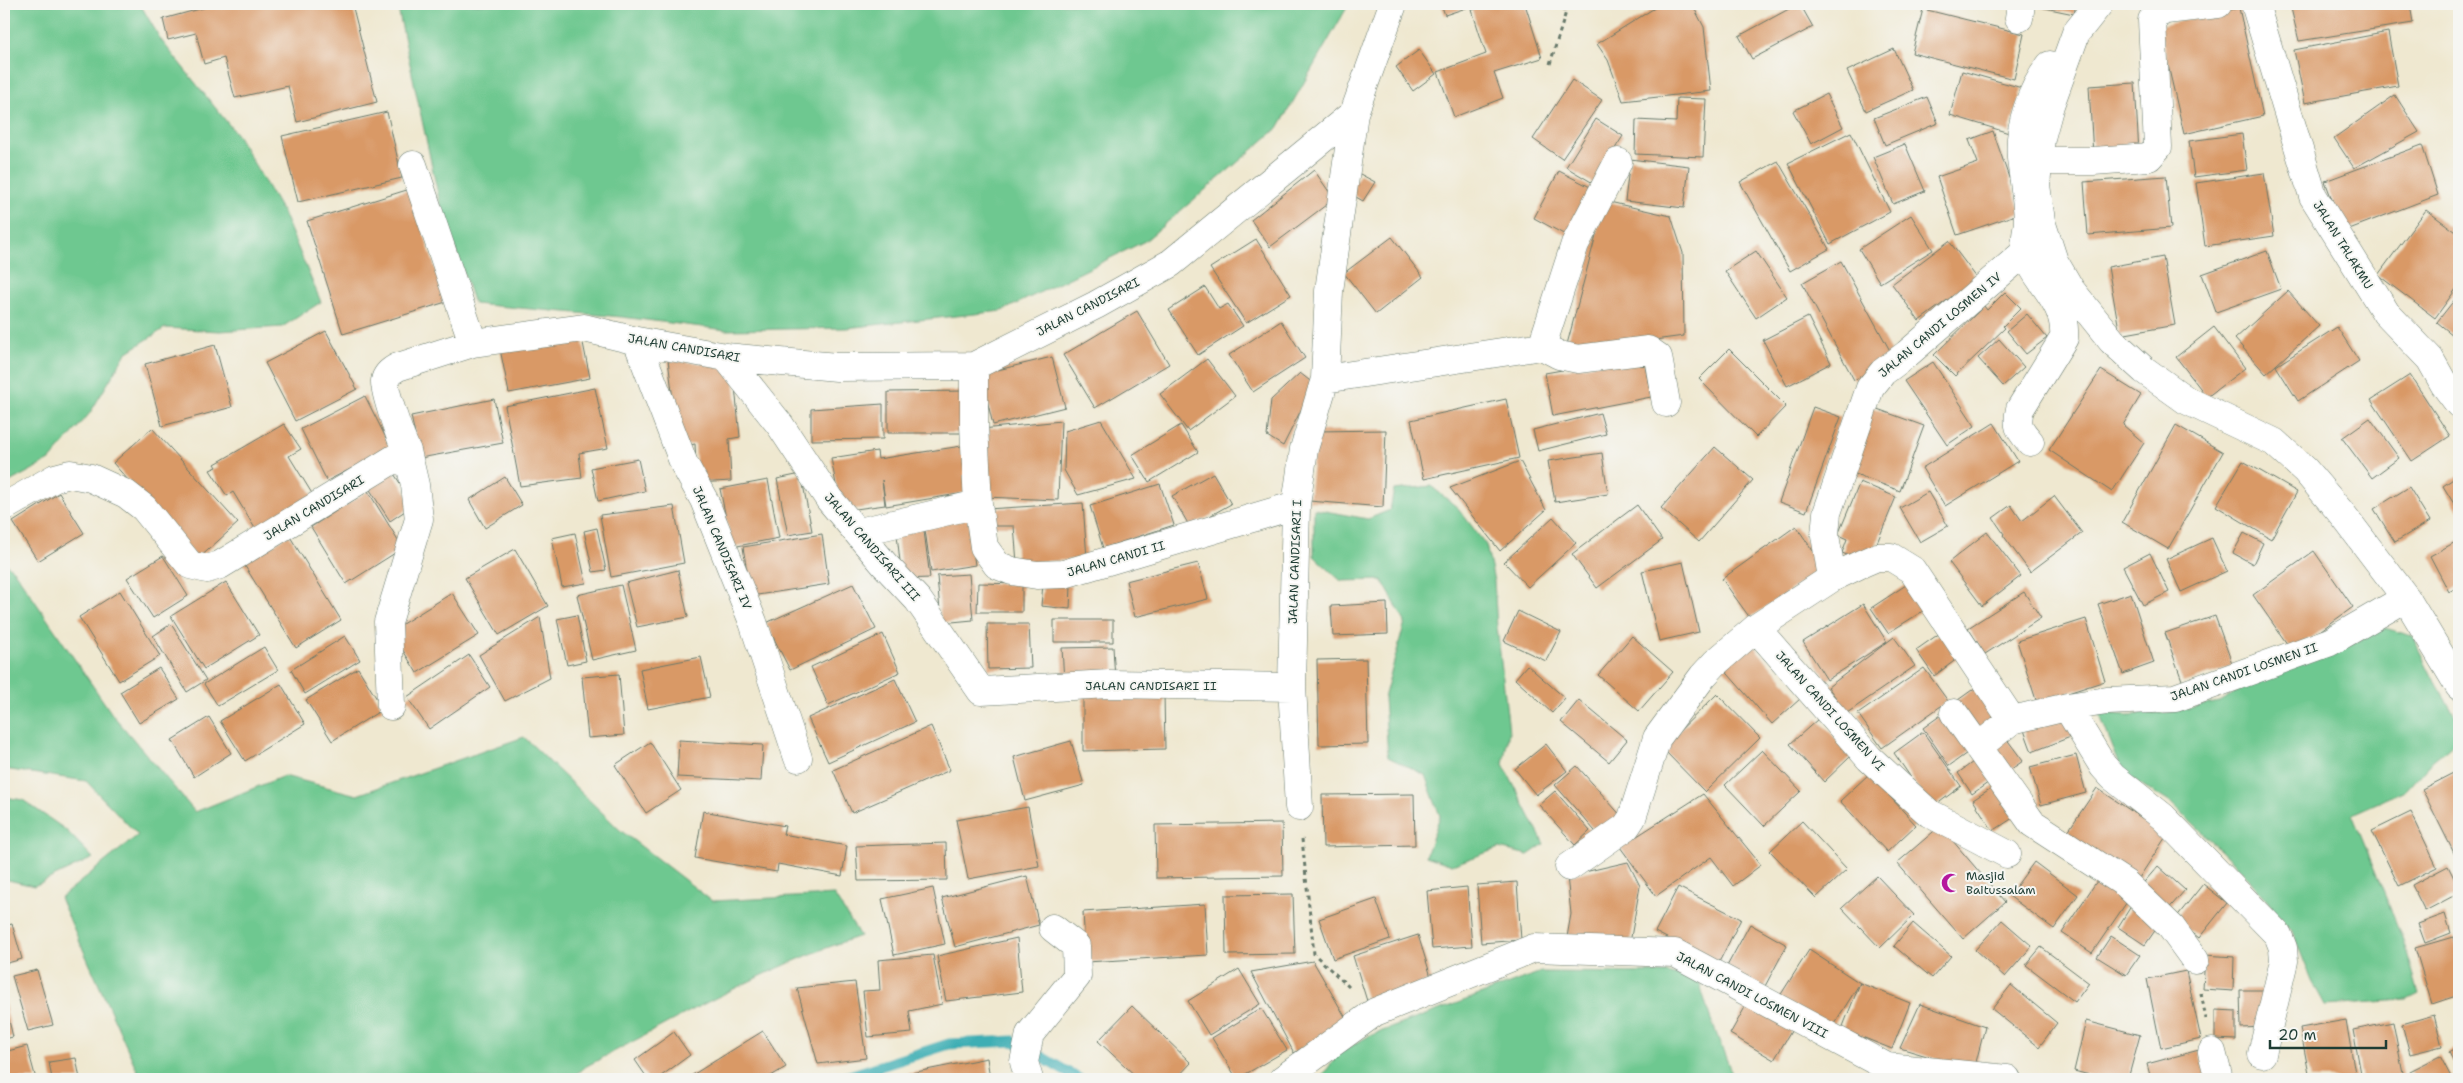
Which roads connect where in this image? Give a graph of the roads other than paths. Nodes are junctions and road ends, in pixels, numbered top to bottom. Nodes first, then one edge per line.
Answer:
1 (1393, 4) edge
2 (2099, 4) edge
3 (2218, 4) edge
4 (2255, 4) edge
5 (2076, 33) junction
6 (1354, 113) junction
7 (2040, 161) junction
8 (1618, 162) dead end
9 (413, 165) dead end
10 (2025, 252) junction
11 (637, 341) junction
12 (473, 343) junction
13 (1542, 346) junction
14 (726, 357) junction
15 (974, 366) junction
16 (1325, 380) junction
17 (1666, 403) dead end
18 (2459, 404) edge
19 (2030, 442) dead end
20 (407, 451) junction
21 (978, 504) junction
22 (1296, 504) junction
23 (4, 508) edge
24 (858, 532) junction
25 (1832, 578) junction
26 (2406, 598) junction
27 (1756, 628) junction
28 (2459, 686) edge
29 (1292, 687) junction
30 (980, 692) joint
31 (392, 706) dead end
32 (2067, 707) junction
33 (1954, 713) dead end
34 (2012, 720) junction
35 (1978, 747) junction
36 (798, 758) dead end
37 (1299, 807) road end
38 (2006, 854) dead end
39 (1569, 867) dead end
40 (1053, 928) dead end
41 (2195, 960) dead end
42 (2212, 1052) dead end
43 (2262, 1054) dead end
44 (1026, 1071) edge
45 (1283, 1079) edge
46 (2007, 1079) edge
47 (2219, 1079) edge

1 - 6 street
2 - 5 street
3 - 7 street
4 - 18 street, JALAN TALAKMU
5 - 7 street
5 - 10 street
6 - 15 street, JALAN CANDISARI
6 - 16 street, JALAN CANDISARI I
7 - 26 street
8 - 13 street
9 - 12 street
10 - 19 street
10 - 25 street, JALAN CANDI LOSMEN IV
11 - 12 street, JALAN CANDISARI
11 - 14 street, JALAN CANDISARI
11 - 36 street, JALAN CANDISARI IV
12 - 20 street, JALAN CANDISARI
13 - 16 street
13 - 17 street
14 - 15 street, JALAN CANDISARI
14 - 24 street, JALAN CANDISARI III
15 - 21 street, JALAN CANDI II
16 - 22 street, JALAN CANDISARI I
20 - 23 street, JALAN CANDISARI
20 - 31 street
21 - 22 street, JALAN CANDI II
21 - 24 street
22 - 29 street, JALAN CANDISARI I
24 - 30 street, JALAN CANDISARI III
25 - 27 street
25 - 34 street
26 - 28 street
26 - 32 street, JALAN CANDI LOSMEN II
27 - 38 street, JALAN CANDI LOSMEN VI
27 - 39 street
29 - 30 street, JALAN CANDISARI II
29 - 37 street, JALAN CANDISARI I
32 - 34 street, JALAN CANDI LOSMEN II
32 - 43 street
33 - 35 street
34 - 35 street
35 - 41 street
40 - 44 street
42 - 47 street
45 - 46 street, JALAN CANDI LOSMEN VIII

